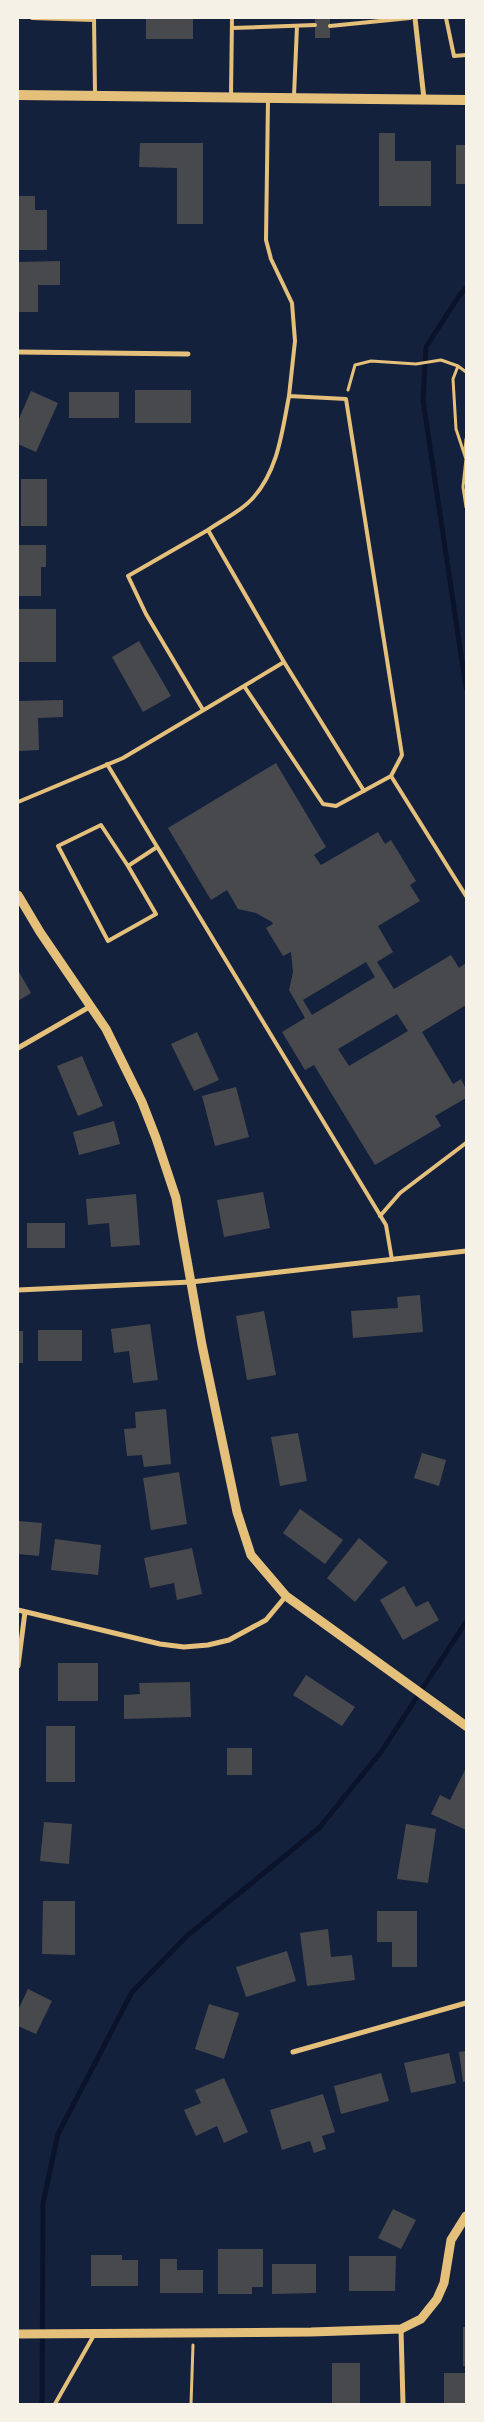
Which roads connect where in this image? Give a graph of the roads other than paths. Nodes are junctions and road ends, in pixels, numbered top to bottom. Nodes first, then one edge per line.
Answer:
1 (32, 18) edge
2 (232, 18) edge
3 (410, 18) edge
4 (415, 18) edge
5 (446, 18) edge
6 (94, 19) edge
7 (315, 25) dead end
8 (297, 26) junction
9 (330, 26) dead end
10 (232, 28) junction
11 (466, 55) edge
12 (18, 95) edge
13 (95, 96) junction
14 (231, 98) junction
15 (268, 98) junction
16 (294, 98) junction
17 (424, 100) junction
18 (466, 100) edge
19 (18, 352) edge
20 (188, 354) dead end
21 (290, 396) junction
22 (208, 530) junction
23 (284, 662) junction
24 (244, 686) junction
25 (203, 710) junction
26 (108, 764) junction
27 (391, 776) junction
28 (364, 790) junction
29 (18, 802) edge
30 (157, 847) junction
31 (128, 866) junction
32 (18, 895) edge
33 (466, 896) edge
34 (92, 1006) junction
35 (18, 1048) edge
36 (466, 1143) edge
37 (380, 1216) junction
38 (466, 1252) edge
39 (392, 1260) junction
40 (192, 1282) junction
41 (18, 1290) edge
42 (286, 1596) junction
43 (18, 1610) edge
44 (25, 1612) junction
45 (18, 1666) edge
46 (466, 1726) edge
47 (466, 2003) edge
48 (293, 2052) dead end
49 (466, 2216) edge
50 (401, 2329) junction
51 (18, 2334) edge
52 (94, 2335) junction
53 (55, 2404) edge
54 (403, 2404) edge

1 - 6 lane
2 - 10 lane
3 - 9 lane
4 - 17 street
5 - 11 lane
6 - 13 lane
7 - 8 lane
8 - 10 lane
8 - 16 lane
10 - 14 lane
12 - 13 main road
13 - 14 main road
14 - 15 main road
15 - 16 main road
15 - 21 lane
16 - 17 main road
17 - 18 main road
19 - 20 street
21 - 22 lane
21 - 27 lane
22 - 23 lane
22 - 25 lane
23 - 24 lane
23 - 28 lane
24 - 25 lane
24 - 28 lane
25 - 26 lane
26 - 29 lane
26 - 30 lane
27 - 28 lane
27 - 33 lane
30 - 31 lane
30 - 37 lane
31 - 31 lane
32 - 34 street
34 - 35 street
34 - 40 street
36 - 37 lane
37 - 39 lane
38 - 39 street
39 - 40 street
40 - 41 street
40 - 42 street
42 - 44 street
42 - 46 street
43 - 44 street
44 - 45 street
47 - 48 street
49 - 50 street
50 - 52 street
50 - 54 street
51 - 52 street
52 - 53 lane

